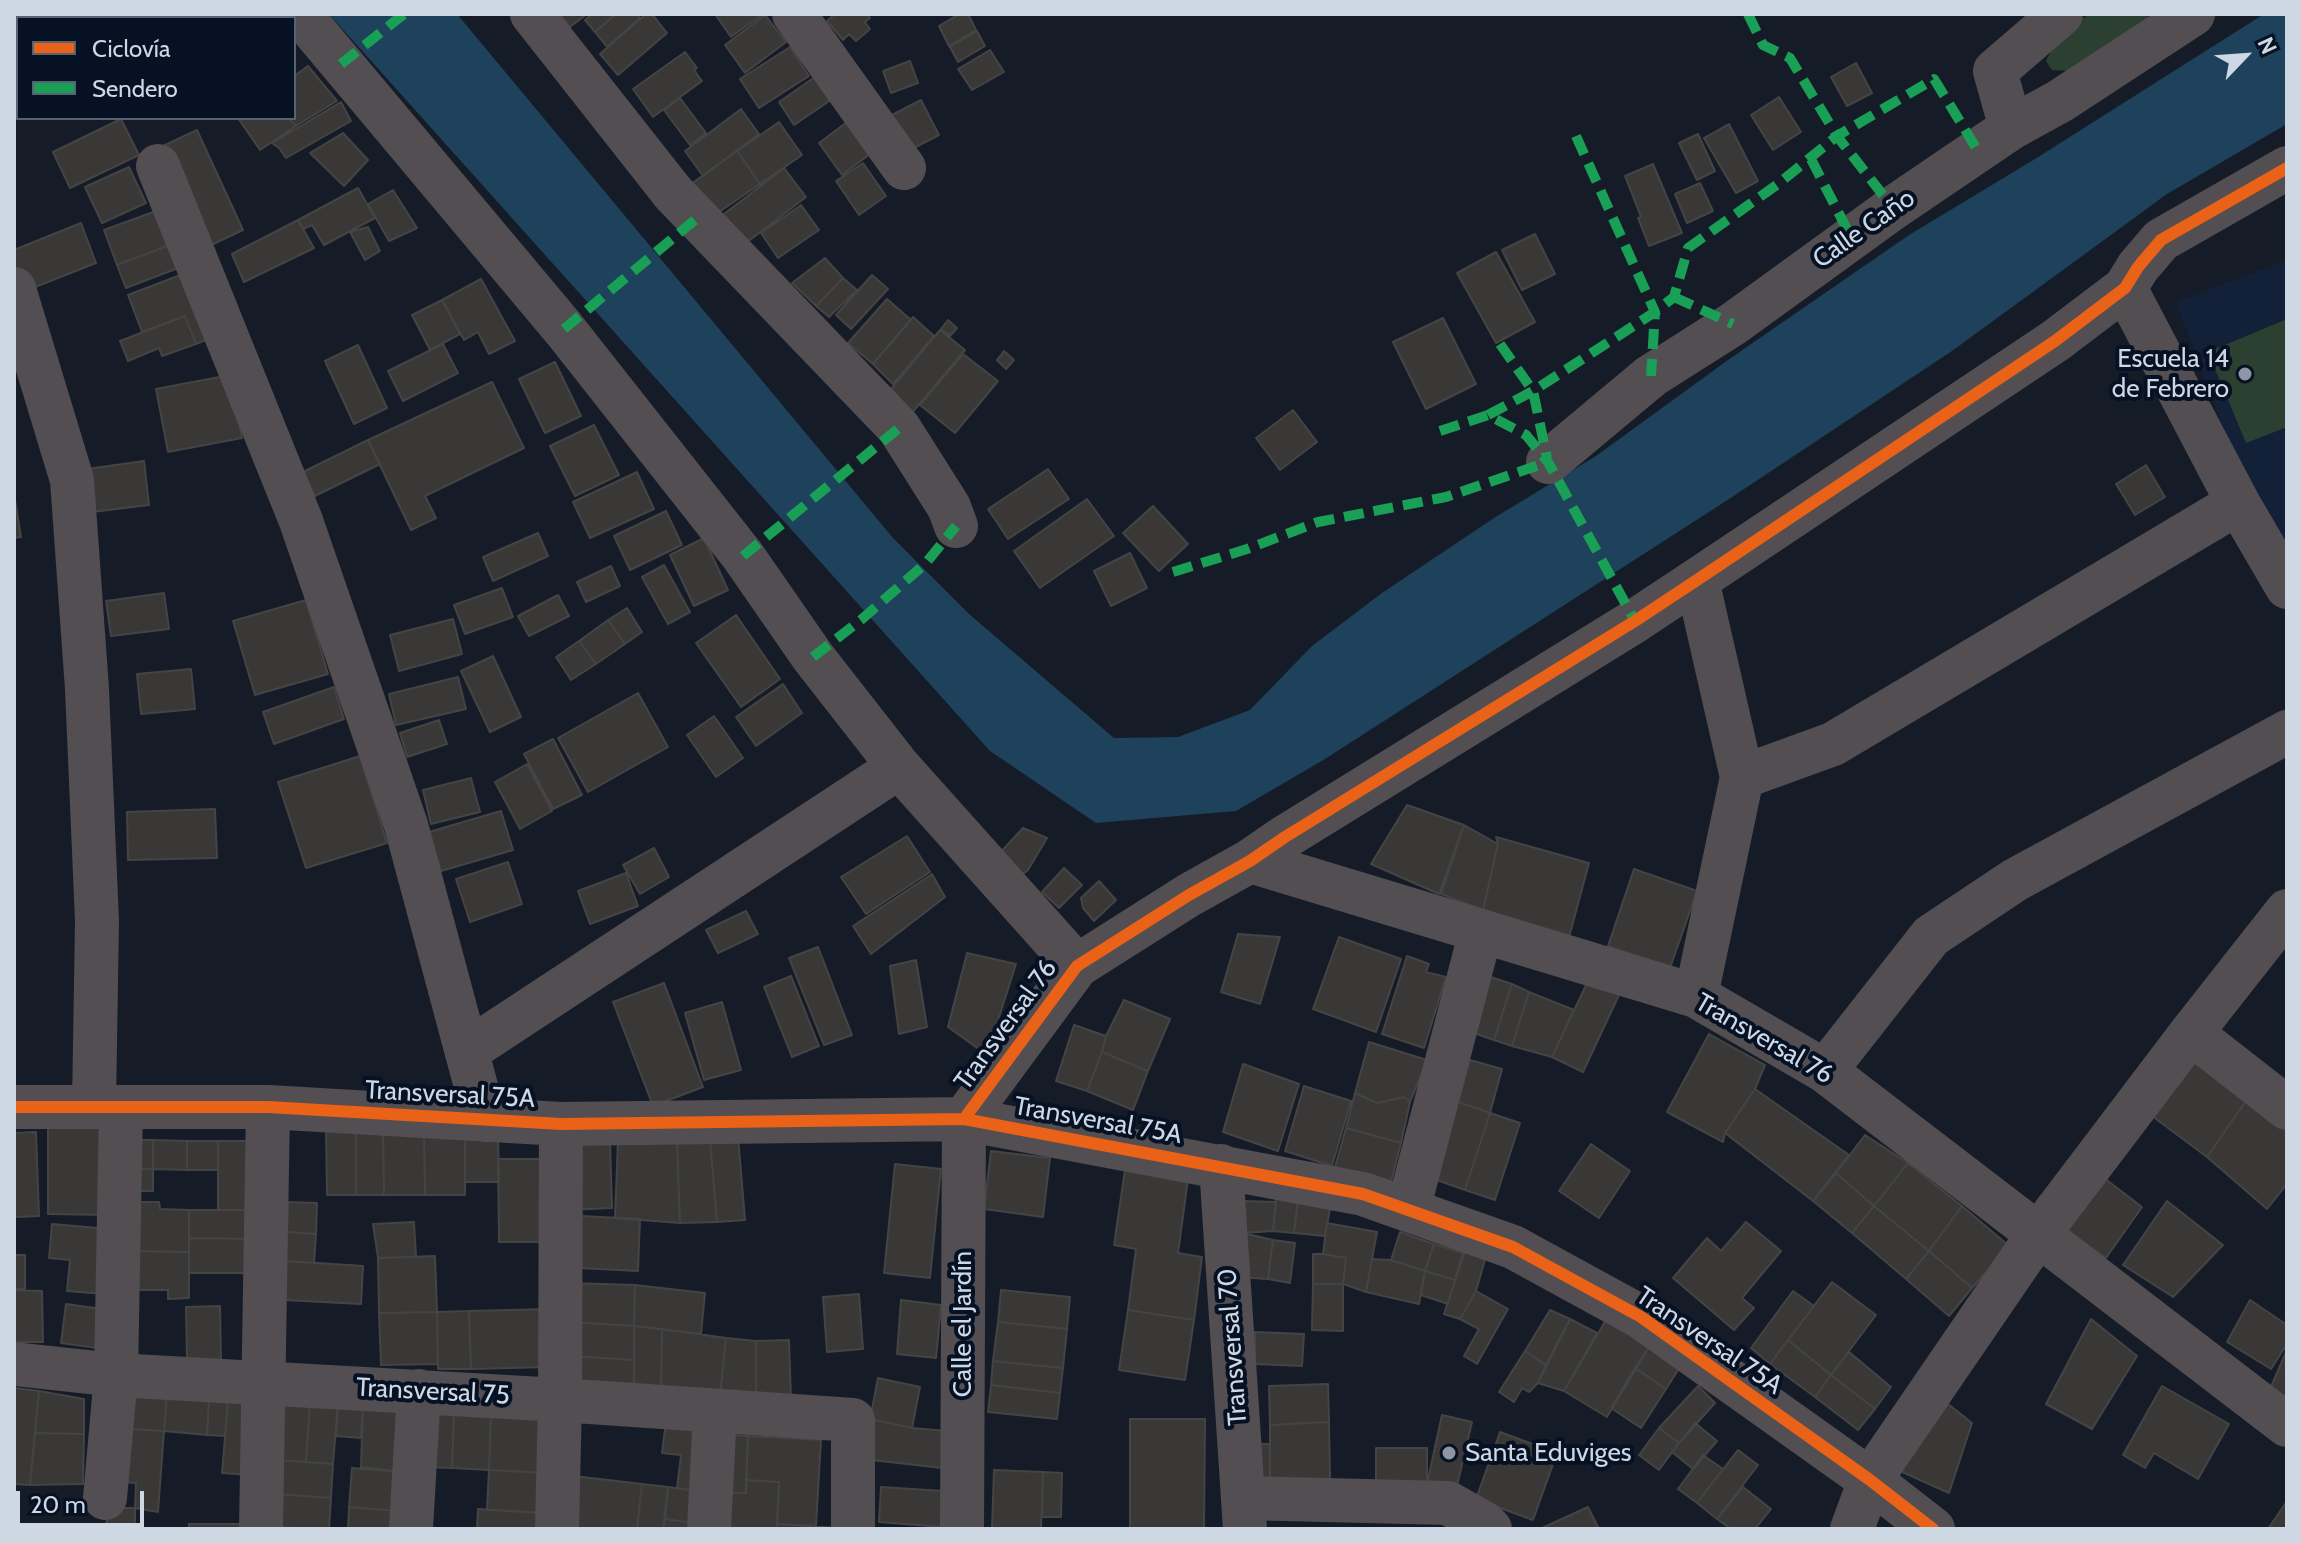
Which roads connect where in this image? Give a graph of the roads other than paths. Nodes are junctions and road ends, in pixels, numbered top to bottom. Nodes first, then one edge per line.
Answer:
1 (300, 14) edge
2 (532, 14) edge
3 (794, 14) edge
4 (2061, 14) edge
5 (2181, 17) edge
6 (2011, 128) junction
7 (158, 166) dead end
8 (904, 168) dead end
9 (2287, 168) edge
10 (2125, 288) junction
11 (14, 289) edge
12 (1548, 462) dead end
13 (2238, 503) junction
14 (956, 526) dead end
15 (1697, 580) junction
16 (2287, 587) edge
17 (2287, 732) edge
18 (899, 767) junction
19 (1742, 777) junction
20 (1250, 861) junction
21 (2287, 911) edge
22 (1481, 931) junction
23 (1077, 966) junction
24 (1696, 996) junction
25 (2191, 1033) junction
26 (467, 1051) junction
27 (1825, 1071) junction
28 (108, 1106) junction
29 (14, 1107) edge
30 (268, 1107) junction
31 (2287, 1108) edge
32 (964, 1119) junction
33 (485, 1120) junction
34 (561, 1124) junction
35 (1221, 1166) junction
36 (1408, 1210) junction
37 (2037, 1236) junction
38 (14, 1364) edge
39 (116, 1375) junction
40 (264, 1383) junction
41 (419, 1391) junction
42 (560, 1400) junction
43 (715, 1412) junction
44 (2287, 1425) edge
45 (1870, 1480) junction
46 (105, 1498) dead end
47 (1244, 1514) edge
48 (261, 1529) edge
49 (411, 1529) edge
50 (557, 1529) edge
51 (709, 1529) edge
52 (853, 1529) edge
53 (962, 1529) edge
54 (1490, 1529) edge
55 (1852, 1529) edge
56 (1933, 1529) edge

1 - 18 street
2 - 14 street
3 - 8 street
4 - 6 street
5 - 6 street, Calle Caño
6 - 12 street, Calle Caño
7 - 26 street
9 - 10 street
10 - 13 street
10 - 15 street
11 - 28 street
13 - 16 street
13 - 19 street
15 - 19 street
15 - 20 street
17 - 27 street
18 - 23 street
18 - 26 street
19 - 24 street
20 - 22 street, Transversal 76
20 - 23 street, Transversal 76
21 - 25 street
22 - 24 street, Transversal 76
22 - 36 street
23 - 32 street, Transversal 76
24 - 27 street, Transversal 76
25 - 31 street
25 - 37 street
26 - 33 street
27 - 37 street, Transversal 76
28 - 29 street, Transversal 75A
28 - 30 street, Transversal 75A
28 - 39 street
30 - 33 street, Transversal 75A
30 - 40 street
32 - 34 street, Transversal 75A
32 - 35 street, Transversal 75A
32 - 53 street, Calle el Jardín
33 - 34 street, Transversal 75A
34 - 42 street
35 - 36 street, Transversal 75A
35 - 47 street, Transversal 70
36 - 45 street, Transversal 75A
37 - 44 street, Transversal 76
37 - 45 street
38 - 39 street, Transversal 75
39 - 40 street, Transversal 75
39 - 46 street
40 - 41 street, Transversal 75
40 - 48 street
41 - 42 street, Transversal 75
41 - 49 street
42 - 43 street, Transversal 75
42 - 50 street
43 - 51 street
43 - 52 street, Transversal 75
45 - 55 street
45 - 56 street, Transversal 75A
47 - 54 street

